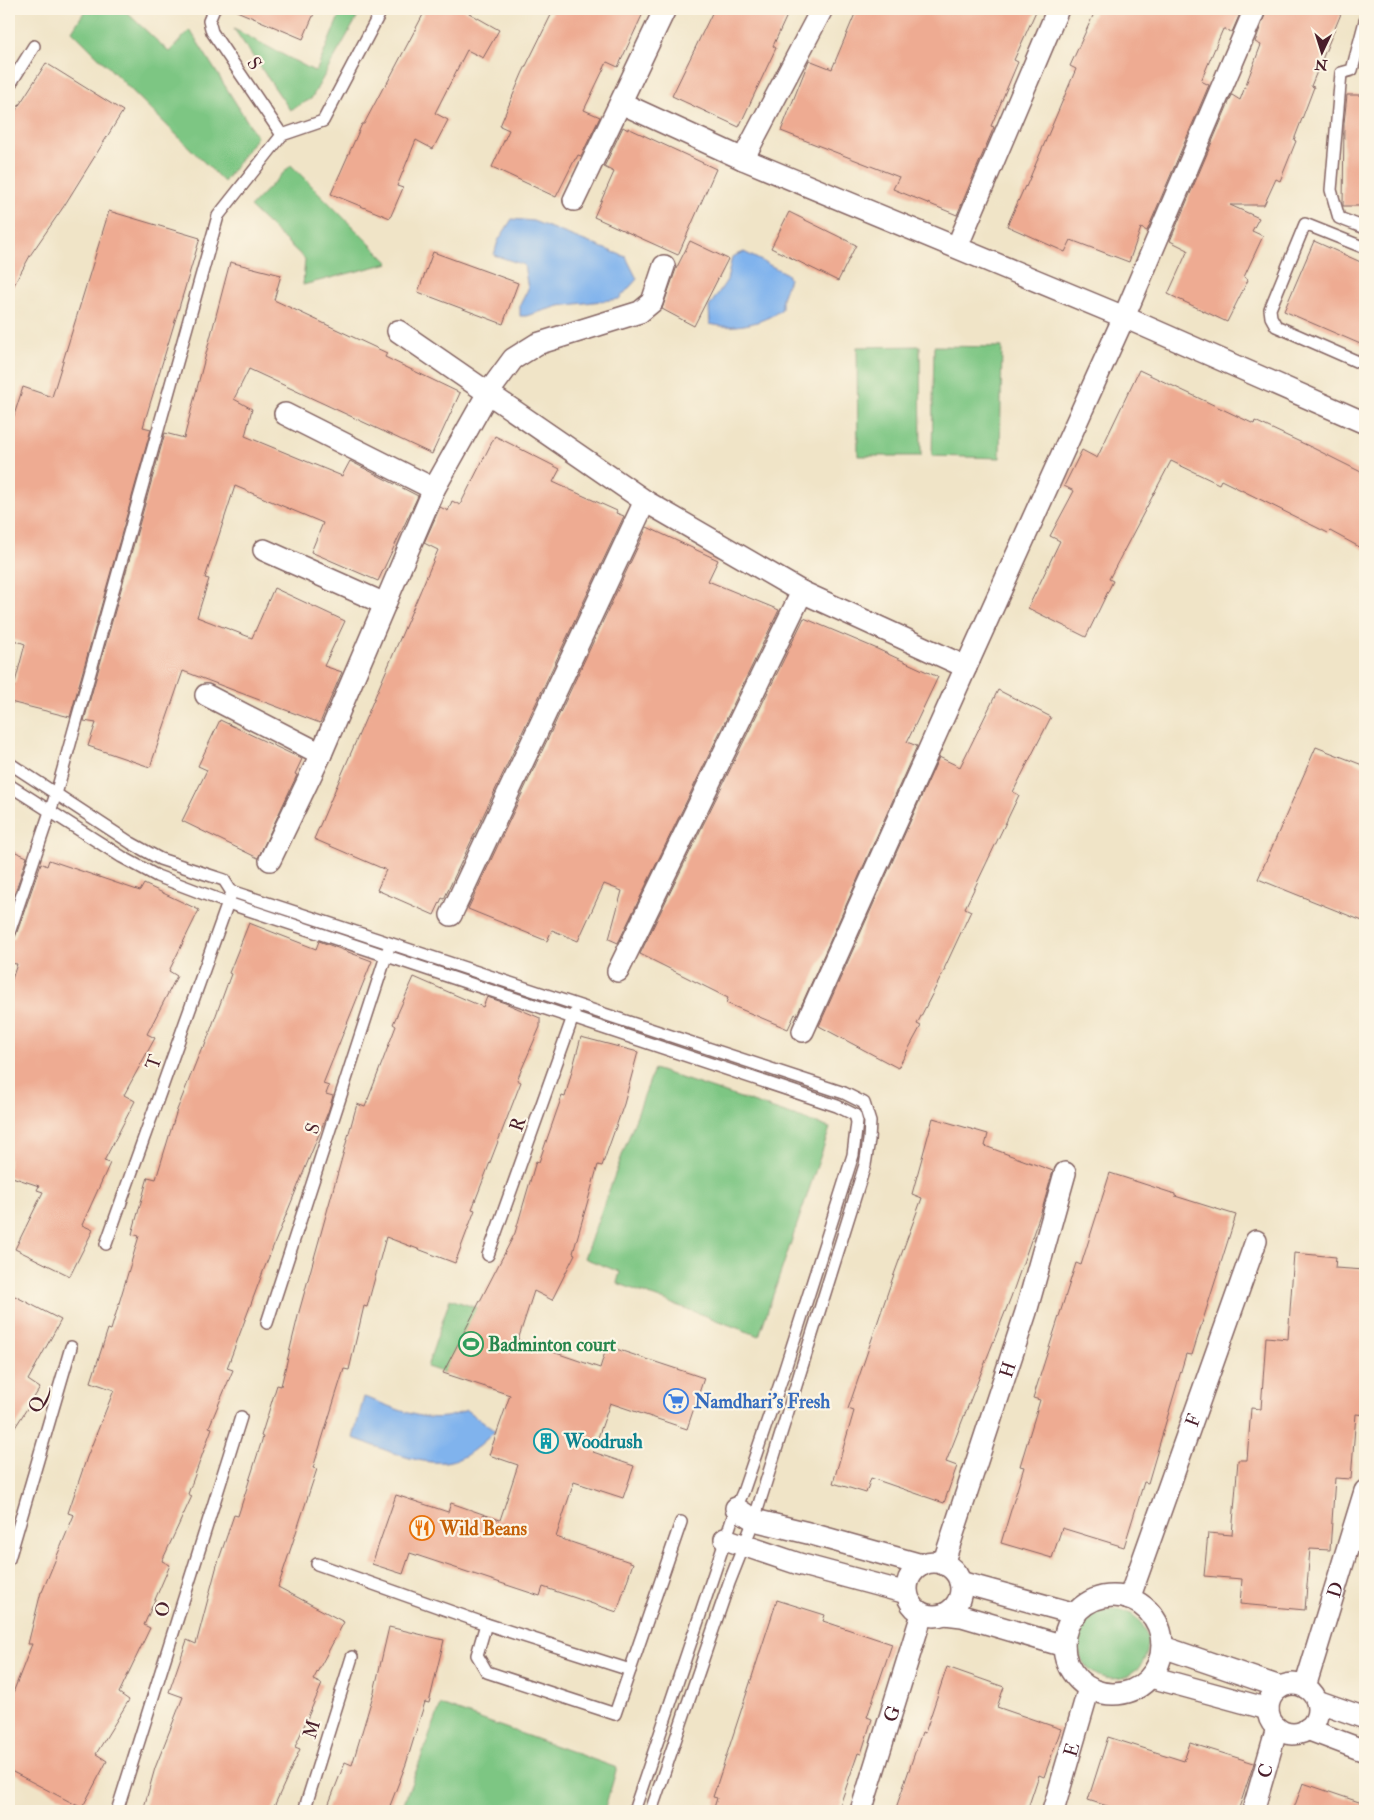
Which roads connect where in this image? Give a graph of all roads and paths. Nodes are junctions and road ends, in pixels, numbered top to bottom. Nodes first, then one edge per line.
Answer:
1 (214, 9) edge
2 (382, 9) edge
3 (665, 9) edge
4 (822, 9) edge
5 (1058, 9) edge
6 (1255, 9) edge
7 (1365, 21) edge
8 (34, 46) dead end
9 (9, 86) edge
10 (620, 103) junction
11 (282, 135) junction
12 (742, 159) junction
13 (574, 200) dead end
14 (1365, 228) edge
15 (957, 247) junction
16 (1365, 248) edge
17 (664, 266) dead end
18 (1124, 317) junction
19 (398, 331) dead end
20 (1365, 365) edge
21 (488, 393) junction
22 (285, 414) dead end
23 (1365, 423) edge
24 (434, 489) junction
25 (645, 501) junction
26 (264, 550) dead end
27 (802, 592) junction
28 (385, 604) junction
29 (966, 667) junction
30 (206, 695) dead end
31 (321, 754) junction
32 (9, 763) edge
33 (9, 785) edge
34 (56, 794) junction
35 (49, 811) junction
36 (270, 860) dead end
37 (232, 890) junction
38 (228, 903) junction
39 (450, 915) dead end
40 (9, 933) edge
41 (390, 944) junction
42 (386, 956) junction
43 (618, 971) dead end
44 (576, 1005) junction
45 (573, 1019) junction
46 (803, 1031) dead end
47 (1065, 1173) dead end
48 (1256, 1241) dead end
49 (106, 1244) dead end
50 (488, 1255) dead end
51 (267, 1323) dead end
52 (71, 1346) dead end
53 (242, 1417) dead end
54 (1365, 1491) edge
55 (736, 1508) junction
56 (754, 1520) junction
57 (681, 1522) dead end
58 (725, 1538) junction
59 (745, 1546) junction
60 (9, 1558) edge
61 (317, 1564) dead end
62 (943, 1564) junction
63 (922, 1565) junction
64 (960, 1582) junction
65 (907, 1593) junction
66 (1129, 1599) junction
67 (922, 1614) junction
68 (944, 1614) junction
69 (1076, 1614) junction
70 (486, 1624) junction
71 (1064, 1646) junction
72 (1163, 1647) junction
73 (352, 1657) dead end
74 (630, 1670) junction
75 (1151, 1677) junction
76 (1280, 1687) junction
77 (1089, 1688) junction
78 (1311, 1694) junction
79 (1268, 1709) junction
80 (1365, 1718) edge
81 (1277, 1728) junction
82 (1307, 1729) junction
83 (1365, 1751) edge
84 (117, 1811) edge
85 (304, 1811) edge
86 (634, 1811) edge
87 (651, 1811) edge
88 (861, 1811) edge
89 (1053, 1811) edge
90 (1253, 1811) edge

1 - 11 lane, S
2 - 11 lane
3 - 10 street
4 - 12 street
5 - 15 street
6 - 18 street
7 - 14 lane
8 - 9 lane
10 - 12 street
10 - 13 street
11 - 34 lane
12 - 15 street
15 - 18 street
16 - 20 lane
17 - 21 street
18 - 23 street
18 - 29 street
19 - 21 street
21 - 24 street
21 - 25 street
22 - 24 street
24 - 28 street
25 - 27 street
25 - 39 street
26 - 28 street
27 - 29 street
27 - 43 street
28 - 31 street
29 - 46 street
30 - 31 street
31 - 36 street
32 - 34 lane
33 - 35 lane
34 - 35 lane
34 - 37 lane
35 - 38 lane
35 - 40 lane
37 - 38 lane, T
37 - 41 lane
38 - 42 lane
38 - 49 lane, T
41 - 42 lane, S
41 - 44 lane
42 - 45 lane
42 - 51 lane, S
44 - 45 lane, R
44 - 56 lane
45 - 50 lane, R
45 - 55 lane
47 - 62 street, H
48 - 66 street, F
52 - 60 lane, Q
53 - 84 lane, O
54 - 78 street, D
55 - 56 street
55 - 58 lane
56 - 59 lane
56 - 63 street
57 - 74 lane
58 - 59 street
58 - 86 lane
59 - 65 street
59 - 87 lane
61 - 70 lane
62 - 63 street
62 - 64 street
63 - 65 street
64 - 68 street
64 - 69 street
65 - 67 street
66 - 69 street
66 - 72 street
67 - 68 street
67 - 88 street, G
68 - 71 street
69 - 71 street
70 - 74 lane
70 - 74 lane
71 - 77 street
72 - 75 street
72 - 76 street
73 - 85 lane, M
75 - 77 street
75 - 79 street
76 - 78 street
76 - 79 street
77 - 89 street, E
78 - 80 street
78 - 82 street
79 - 81 street
81 - 82 street
81 - 90 street, C
82 - 83 street

